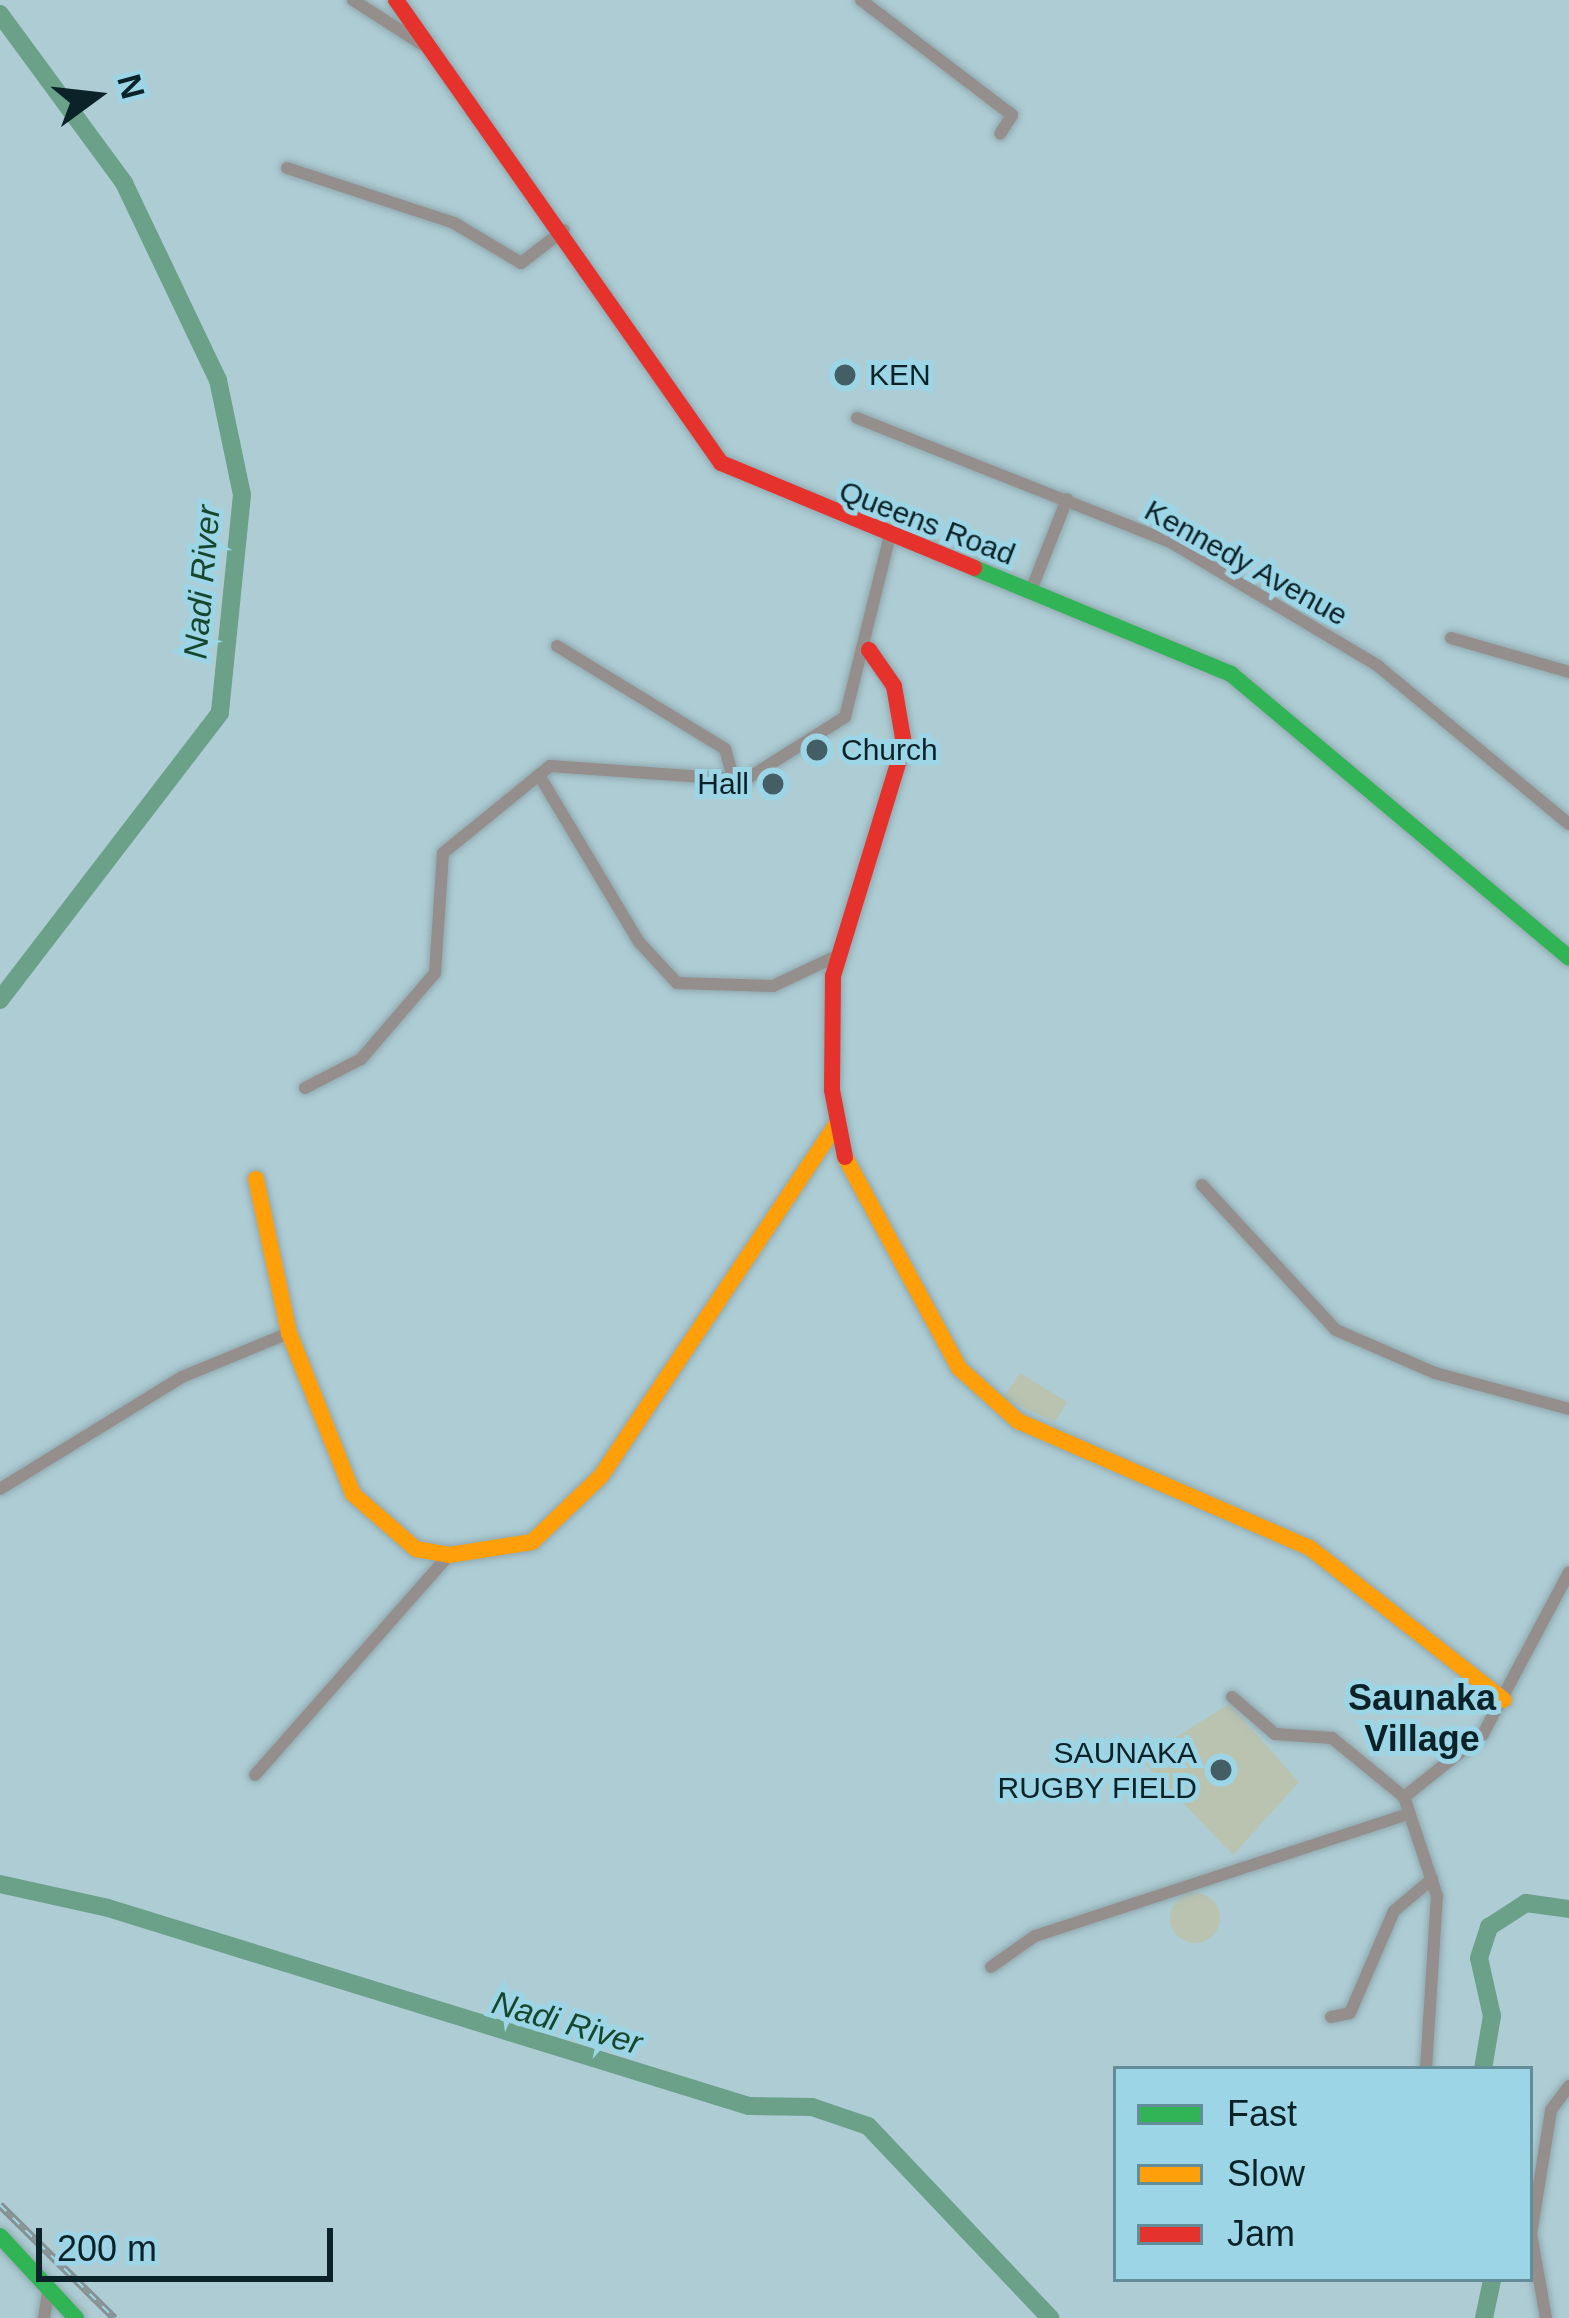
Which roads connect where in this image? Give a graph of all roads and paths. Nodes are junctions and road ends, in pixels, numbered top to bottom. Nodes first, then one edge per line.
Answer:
1 (353, 0) edge
2 (396, 0) edge
3 (861, 0) edge
4 (436, 52) junction
5 (1000, 134) dead end
6 (287, 168) dead end
7 (565, 229) junction
8 (857, 418) dead end
9 (1067, 499) junction
10 (889, 539) junction
11 (1030, 592) junction
12 (1451, 638) dead end
13 (557, 646) dead end
14 (869, 650) junction
15 (1569, 672) edge
16 (539, 775) junction
17 (734, 781) junction
18 (1569, 824) edge
19 (839, 955) junction
20 (1569, 958) edge
21 (305, 1088) dead end
22 (837, 1124) junction
23 (256, 1179) dead end
24 (1202, 1185) dead end
25 (289, 1333) junction
26 (1569, 1409) edge
27 (0, 1489) edge
28 (449, 1555) junction
29 (1569, 1572) edge
30 (1232, 1697) dead end
31 (1504, 1700) junction
32 (255, 1774) dead end
33 (1404, 1797) junction
34 (1403, 1816) junction
35 (1432, 1879) junction
36 (991, 1967) dead end
37 (1331, 2017) dead end
38 (1426, 2066) edge
39 (1569, 2086) edge
40 (1533, 2227) edge
41 (0, 2236) edge
42 (1533, 2240) edge
43 (48, 2292) junction
44 (44, 2318) edge
45 (74, 2318) edge
46 (1546, 2318) edge

1 - 4 street
2 - 4 main road, Queens Road
3 - 5 street
4 - 7 main road, Queens Road
6 - 7 street
7 - 10 main road, Queens Road
8 - 9 street, Kennedy Avenue
9 - 11 street
9 - 18 street, Kennedy Avenue
10 - 11 main road, Queens Road
10 - 14 street
11 - 20 main road, Queens Road
12 - 15 street
13 - 17 street
14 - 17 street
14 - 19 main road
16 - 17 street
16 - 19 street
16 - 21 street
19 - 22 main road
22 - 28 main road
22 - 31 main road
23 - 25 main road
24 - 26 street
25 - 27 street
25 - 28 main road
28 - 32 street
29 - 31 street
30 - 33 street
31 - 33 street
33 - 34 street
34 - 35 street
34 - 36 street
35 - 37 street
35 - 38 street
39 - 40 street
41 - 43 main road
42 - 46 street
43 - 44 street
43 - 45 main road

